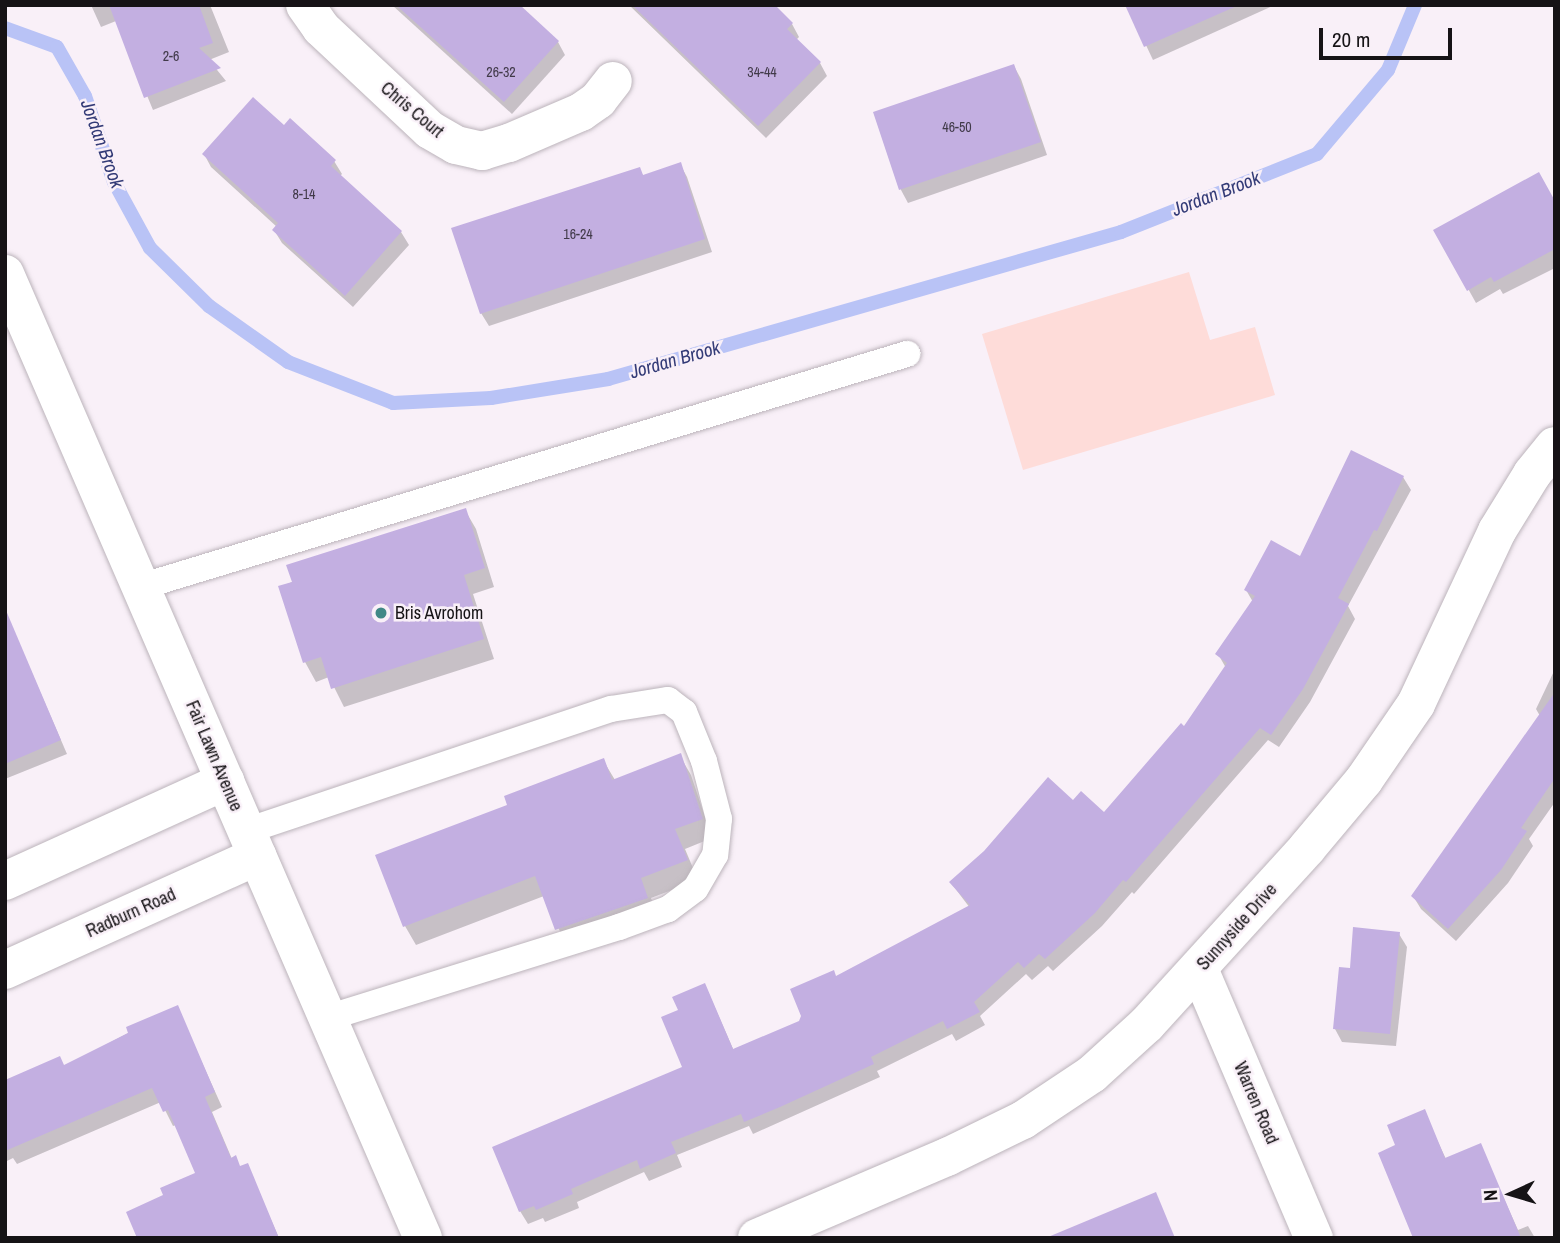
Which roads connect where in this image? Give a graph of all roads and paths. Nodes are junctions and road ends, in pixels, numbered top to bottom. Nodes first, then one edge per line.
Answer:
1 (305, 5) edge
2 (613, 81) dead end
3 (5, 274) edge
4 (907, 354) dead end
5 (1555, 446) edge
6 (140, 587) junction
7 (225, 781) junction
8 (252, 843) junction
9 (5, 881) edge
10 (1199, 969) junction
11 (5, 970) edge
12 (327, 1018) junction
13 (423, 1238) edge
14 (757, 1238) edge
15 (1314, 1238) edge

1 - 2 street, Chris Court
3 - 6 street, Fair Lawn Avenue
4 - 6 lane
5 - 10 street, Sunnyside Drive
6 - 7 street, Fair Lawn Avenue
7 - 8 street, Fair Lawn Avenue
7 - 9 street
8 - 11 street, Radburn Road
8 - 12 street, Fair Lawn Avenue
8 - 12 lane
10 - 14 street, Sunnyside Drive
10 - 15 street, Warren Road
12 - 13 street, Fair Lawn Avenue

